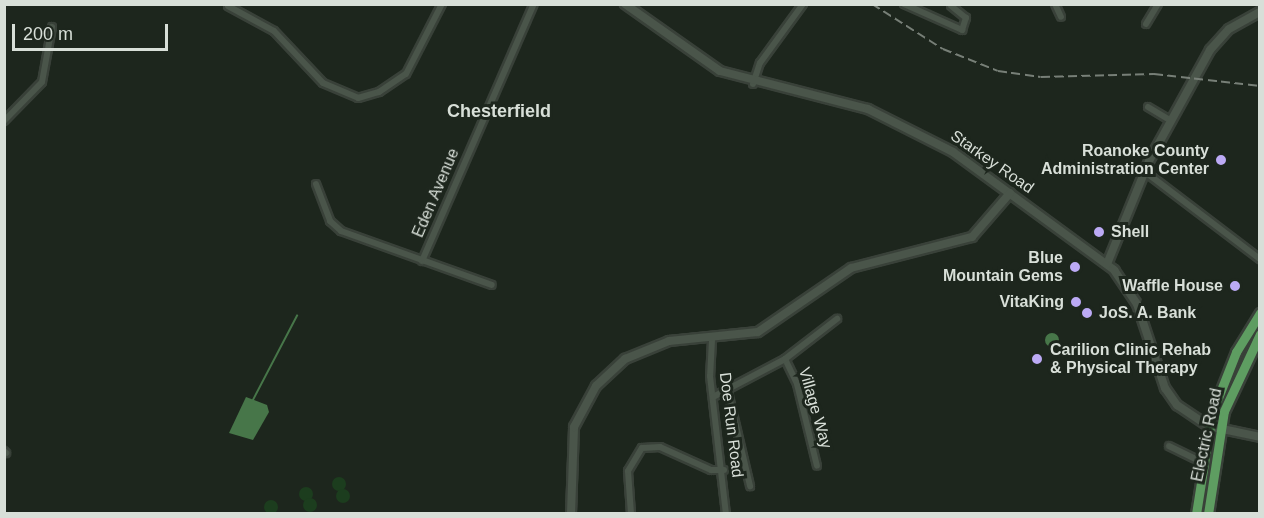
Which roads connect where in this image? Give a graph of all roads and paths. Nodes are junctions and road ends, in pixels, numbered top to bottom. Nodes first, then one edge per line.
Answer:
1 (442, 4) edge
2 (534, 4) edge
3 (625, 4) edge
4 (803, 4) edge
5 (904, 4) edge
6 (1055, 4) edge
7 (1158, 4) edge
8 (228, 6) edge
9 (951, 6) dead end
10 (1260, 12) edge
11 (1061, 17) dead end
12 (1146, 24) dead end
13 (52, 27) dead end
14 (753, 84) junction
15 (1148, 107) dead end
16 (4, 121) edge
17 (1171, 121) junction
18 (1144, 171) junction
19 (316, 184) dead end
20 (1010, 193) junction
21 (1260, 259) edge
22 (422, 261) junction
23 (1107, 264) junction
24 (492, 285) dead end
25 (1260, 313) edge
26 (837, 319) dead end
27 (1260, 334) edge
28 (712, 340) junction
29 (785, 359) junction
30 (728, 392) junction
31 (713, 397) junction
32 (1208, 426) junction
33 (1220, 430) junction
34 (1260, 437) edge
35 (1169, 446) dead end
36 (1200, 461) junction
37 (817, 466) dead end
38 (724, 470) junction
39 (750, 486) dead end
40 (571, 513) edge
41 (631, 513) edge
42 (726, 513) edge
43 (1197, 513) edge
44 (1208, 513) edge

1 - 8 street
2 - 22 street, Eden Avenue
3 - 14 street, Starkey Road
4 - 14 street
5 - 9 street
6 - 11 street
7 - 12 street
10 - 17 street
13 - 16 street
14 - 20 street, Starkey Road
15 - 17 street
17 - 18 street
18 - 21 street
18 - 23 street
19 - 22 street
20 - 23 street, Starkey Road
20 - 28 street
22 - 24 street
23 - 32 street, Starkey Road
25 - 32 main road, Electric Road
26 - 29 street
27 - 33 main road, Electric Road
28 - 31 street, Doe Run Road
28 - 40 street
29 - 30 street
29 - 37 street, Village Way
30 - 31 street
30 - 39 street
31 - 38 street, Doe Run Road
32 - 33 street, Starkey Road
32 - 36 main road, Electric Road
33 - 34 street, Starkey Road
33 - 44 main road, Electric Road
35 - 36 street
36 - 43 main road, Electric Road
38 - 41 street
38 - 42 street, Doe Run Road

